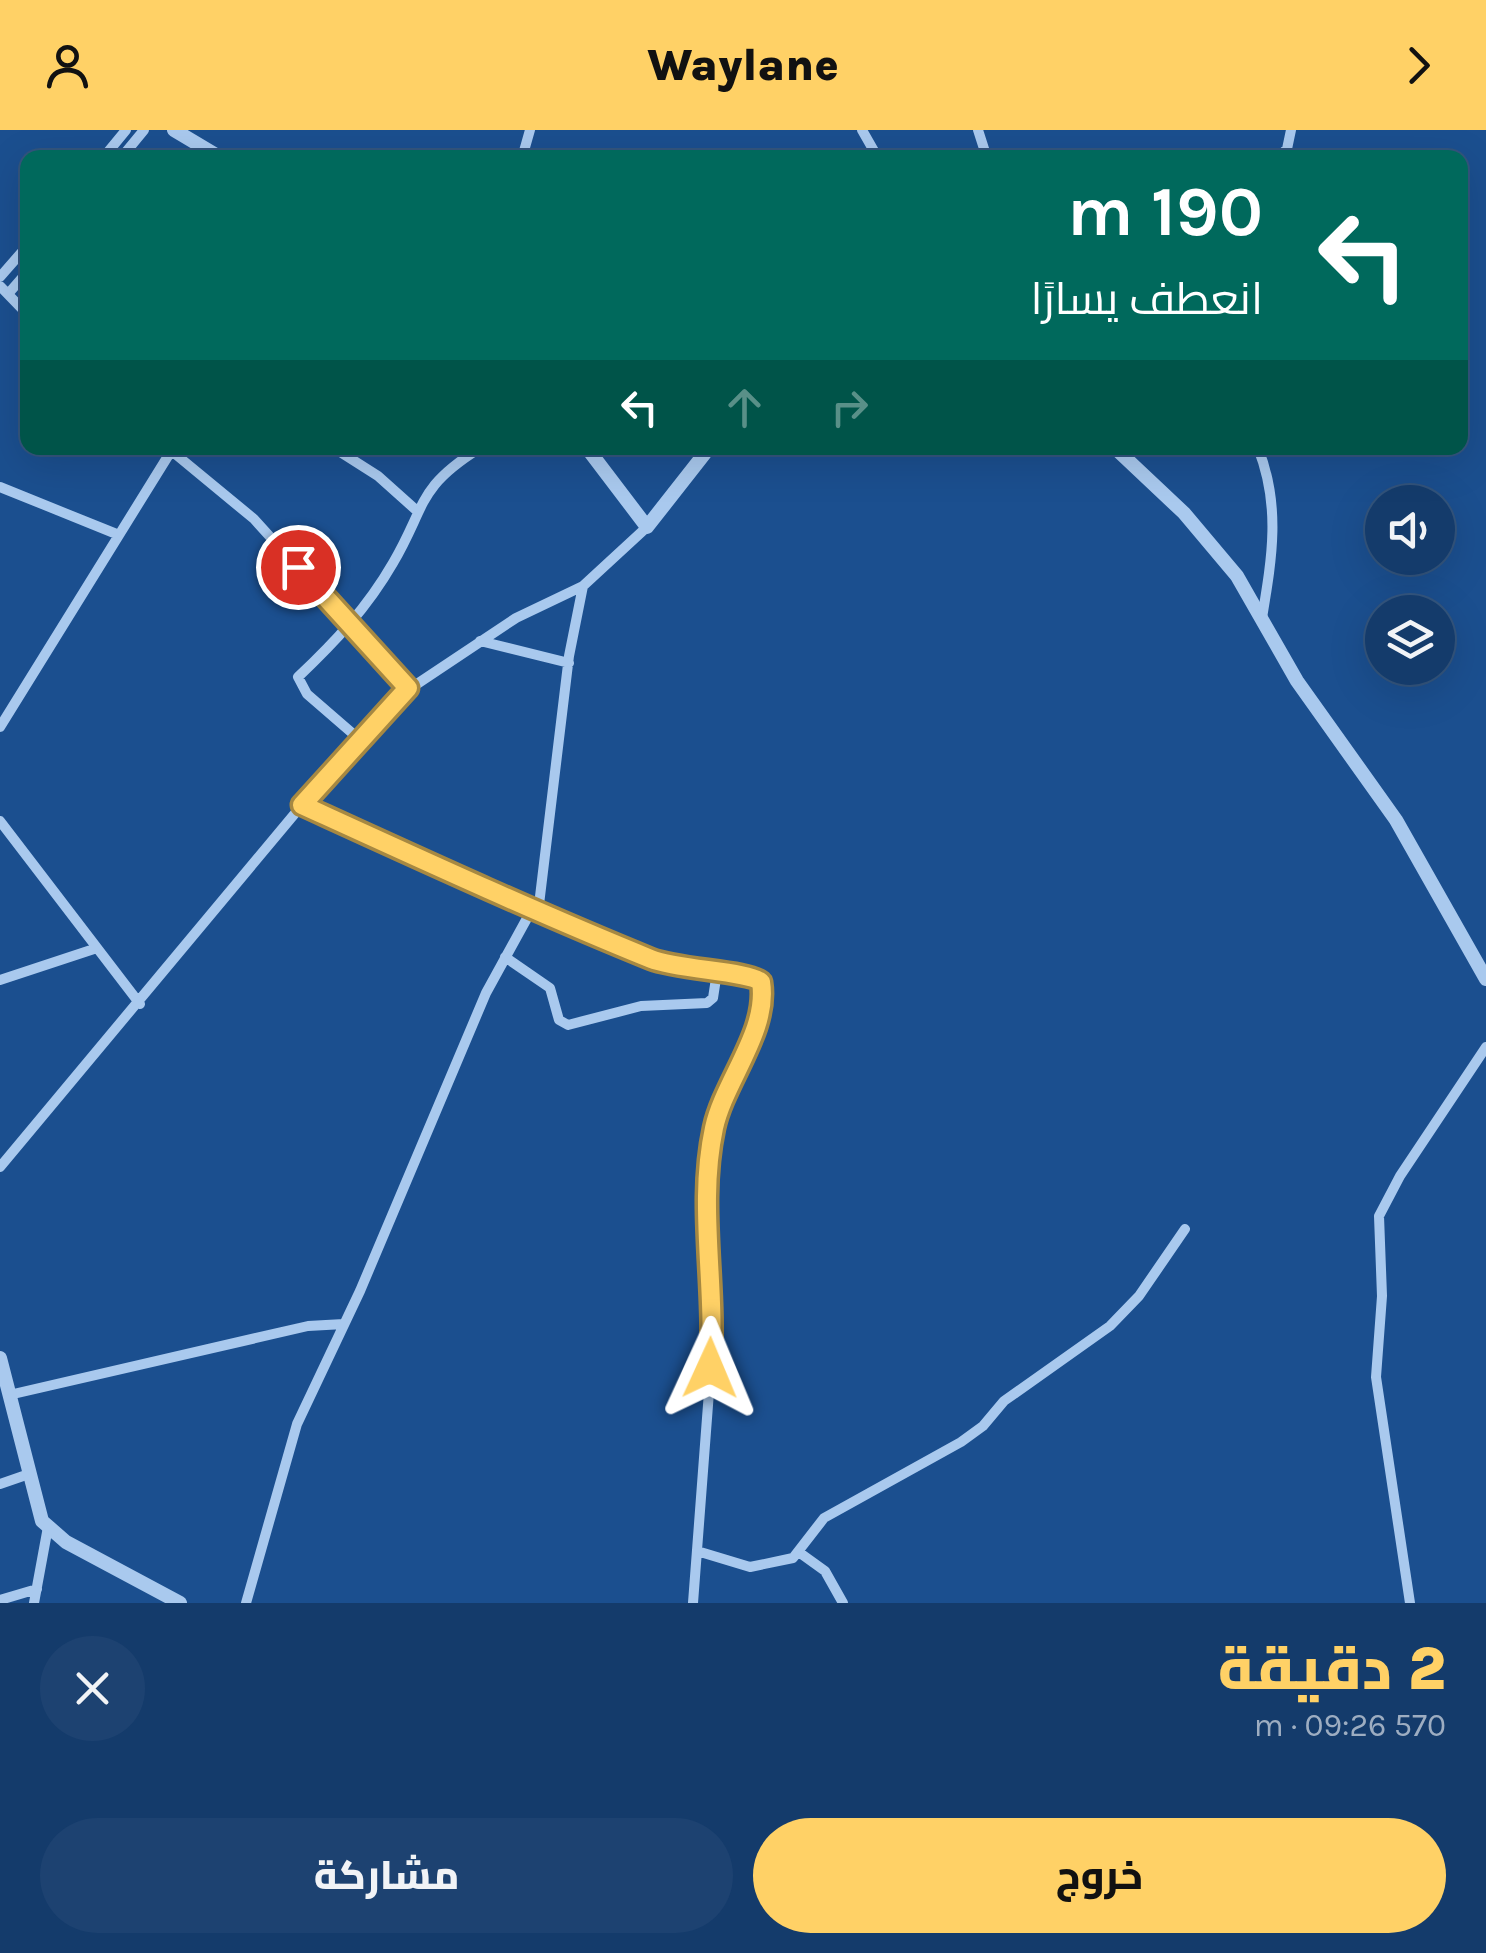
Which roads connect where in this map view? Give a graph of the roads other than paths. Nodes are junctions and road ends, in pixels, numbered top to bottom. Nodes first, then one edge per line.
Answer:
1 (126, 130) edge
2 (144, 130) edge
3 (174, 130) edge
4 (110, 150) edge
5 (128, 150) edge
6 (208, 150) edge
7 (20, 254) edge
8 (0, 277) edge
9 (167, 455) edge
10 (178, 455) edge
11 (345, 455) edge
12 (470, 455) edge
13 (592, 455) edge
14 (703, 455) edge
15 (1123, 455) edge
16 (1260, 455) edge
17 (0, 487) edge
18 (416, 510) junction
19 (647, 527) junction
20 (118, 535) junction
21 (583, 586) junction
22 (1262, 618) junction
23 (350, 627) junction
24 (480, 642) junction
25 (569, 663) junction
26 (408, 688) junction
27 (0, 728) edge
28 (358, 739) junction
29 (302, 805) junction
30 (0, 821) edge
31 (535, 912) junction
32 (94, 948) junction
33 (505, 957) junction
34 (717, 972) junction
35 (1486, 979) edge
36 (0, 980) edge
37 (140, 1004) junction
38 (1486, 1047) edge
39 (0, 1167) edge
40 (1185, 1229) dead end
41 (344, 1324) junction
42 (0, 1358) edge
43 (9, 1395) junction
44 (29, 1474) junction
45 (0, 1484) edge
46 (48, 1527) junction
47 (698, 1551) junction
48 (800, 1554) junction
49 (37, 1588) junction
50 (0, 1600) edge
51 (34, 1603) edge
52 (180, 1603) edge
53 (246, 1603) edge
54 (693, 1603) edge
55 (843, 1603) edge
56 (1410, 1603) edge

1 - 4 street
2 - 5 street
3 - 6 street
7 - 8 street
9 - 20 street
10 - 23 street
11 - 18 street
12 - 18 street
13 - 19 street
14 - 19 street
15 - 22 street
16 - 22 street
17 - 20 street
18 - 23 street
19 - 21 street
20 - 27 street
21 - 24 street
21 - 25 street
22 - 35 street
23 - 26 street
23 - 28 street
24 - 25 street
24 - 26 street
25 - 31 street
26 - 28 street
28 - 29 street
29 - 31 street
29 - 37 street
30 - 32 street
31 - 33 street
31 - 34 street
32 - 36 street
32 - 37 street
33 - 34 street
33 - 41 street
34 - 47 street
37 - 39 street
38 - 56 street
40 - 48 street
41 - 43 street
41 - 53 street
42 - 43 street
43 - 44 street
44 - 45 street
44 - 46 street
46 - 49 street
46 - 52 street
47 - 48 street
47 - 54 street
48 - 55 street
49 - 50 street
49 - 51 street

